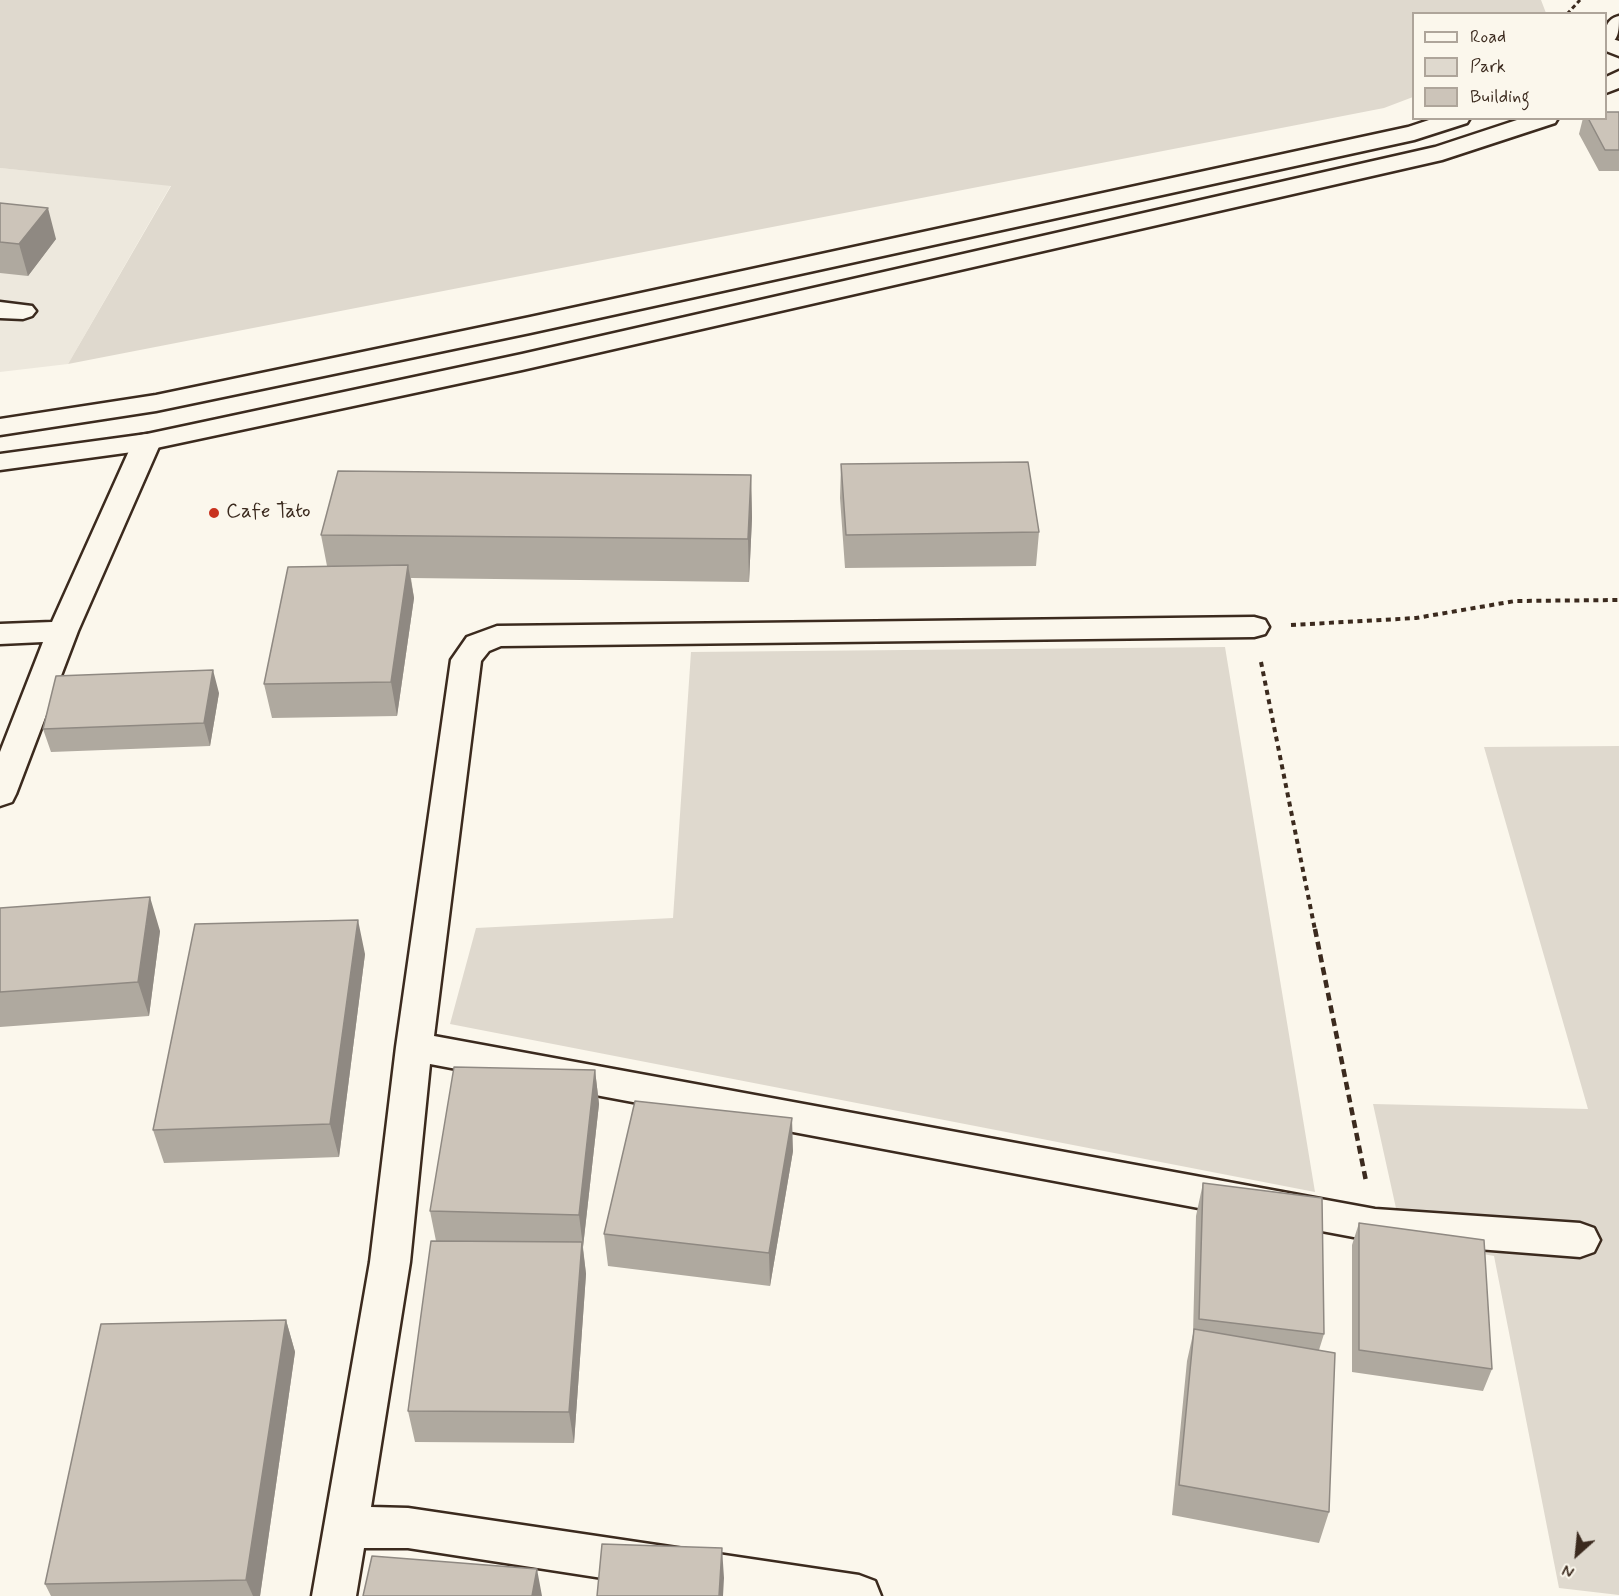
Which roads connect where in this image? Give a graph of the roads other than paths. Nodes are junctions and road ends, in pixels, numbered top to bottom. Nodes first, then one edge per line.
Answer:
1 (1619, 23) edge
2 (1607, 38) edge
3 (1453, 120) edge
4 (1541, 120) edge
5 (0, 427) edge
6 (147, 442) junction
7 (0, 462) edge
8 (1254, 627) road end
9 (63, 631) junction
10 (0, 634) edge
11 (0, 794) edge
12 (414, 1047) junction
13 (1580, 1240) dead end
14 (346, 1527) junction
15 (334, 1596) edge
16 (859, 1596) edge

1 - 2 main road
3 - 5 main road
4 - 6 main road
6 - 7 main road
6 - 9 main road
8 - 12 main road
9 - 10 main road
9 - 11 main road
12 - 13 main road
12 - 14 main road
14 - 15 main road
14 - 16 main road

